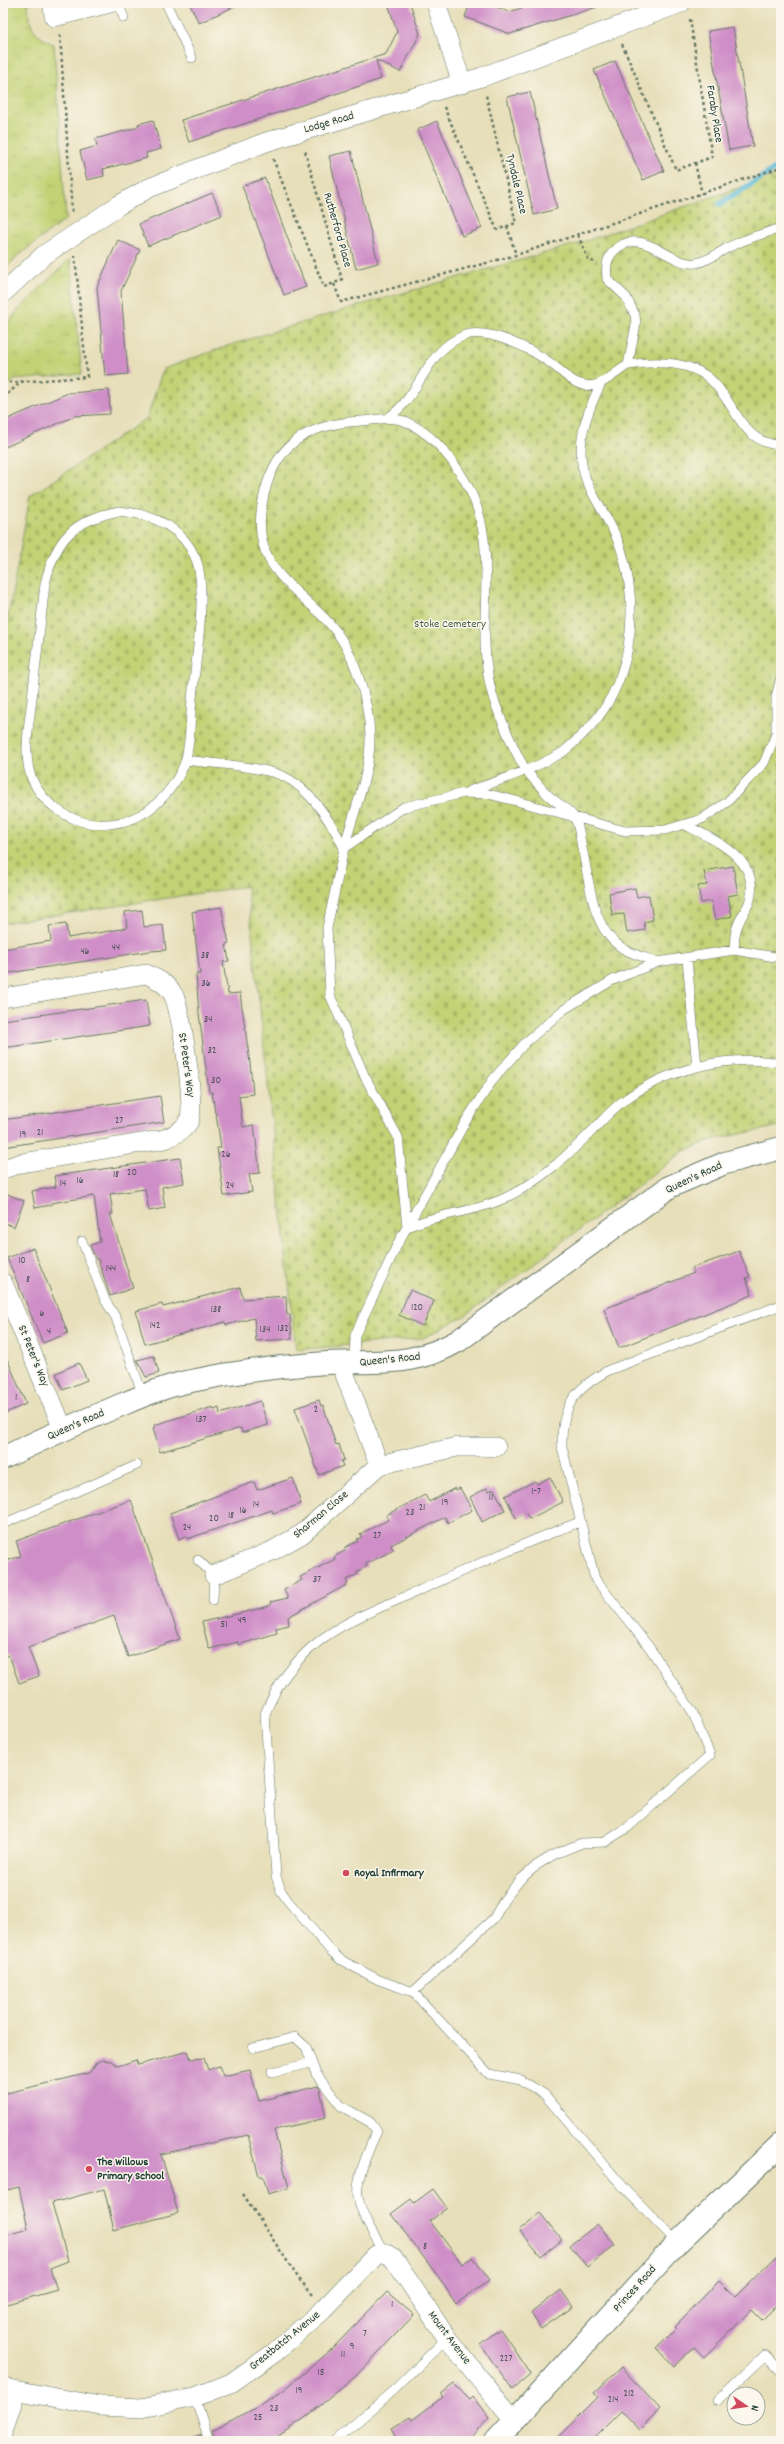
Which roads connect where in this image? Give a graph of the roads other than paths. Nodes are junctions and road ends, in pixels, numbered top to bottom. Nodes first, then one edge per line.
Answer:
1 (110, 3) edge
2 (118, 3) edge
3 (166, 3) edge
4 (436, 3) edge
5 (684, 7) edge
6 (56, 10) edge
7 (124, 18) dead end
8 (192, 58) dead end
9 (462, 84) junction
10 (781, 228) edge
11 (3, 293) edge
12 (628, 365) junction
13 (601, 384) junction
14 (389, 417) junction
15 (781, 445) edge
16 (781, 677) edge
17 (186, 760) junction
18 (525, 769) junction
19 (464, 793) junction
20 (574, 817) junction
21 (685, 825) junction
22 (344, 848) junction
23 (734, 950) junction
24 (781, 958) edge
25 (687, 959) junction
26 (658, 962) junction
27 (3, 998) edge
28 (781, 1063) edge
29 (697, 1067) junction
30 (781, 1148) edge
31 (3, 1170) edge
32 (407, 1227) junction
33 (82, 1241) dead end
34 (3, 1283) edge
35 (781, 1305) edge
36 (348, 1364) junction
37 (143, 1396) junction
38 (63, 1429) junction
39 (496, 1447) dead end
40 (3, 1458) edge
41 (137, 1465) dead end
42 (379, 1465) junction
43 (580, 1522) junction
44 (3, 1524) edge
45 (198, 1560) dead end
46 (214, 1575) junction
47 (212, 1600) dead end
48 (413, 1992) junction
49 (253, 2048) dead end
50 (311, 2063) junction
51 (272, 2072) dead end
52 (781, 2144) edge
53 (677, 2243) junction
54 (385, 2253) junction
55 (447, 2338) junction
56 (781, 2370) edge
57 (10, 2389) edge
58 (195, 2397) junction
59 (717, 2401) dead end
60 (515, 2422) junction
61 (3, 2432) edge
62 (209, 2441) edge
63 (335, 2441) edge
64 (496, 2441) edge

1 - 6 street
2 - 7 lane
3 - 8 lane
4 - 9 street
5 - 9 street, Lodge Road
9 - 11 street, Lodge Road
10 - 12 lane
12 - 13 lane
12 - 15 lane
13 - 14 lane
13 - 18 lane
14 - 18 lane
14 - 22 lane
16 - 21 lane
17 - 17 lane
17 - 22 lane
18 - 19 lane
18 - 20 lane
19 - 20 lane
19 - 22 lane
20 - 21 lane
20 - 26 lane
21 - 23 lane
22 - 32 lane
23 - 24 lane
23 - 25 lane
25 - 26 lane
25 - 29 lane
26 - 32 lane
27 - 31 street, St Peter's Way
28 - 29 lane
29 - 32 lane
30 - 36 street, Queen's Road
32 - 36 lane
33 - 37 lane
34 - 38 street, St Peter's Way
35 - 43 lane
36 - 37 street, Queen's Road
36 - 42 street
37 - 38 street, Queen's Road
38 - 40 street, Queen's Road
39 - 42 street, Sharman Close
41 - 44 lane
42 - 46 street, Sharman Close
43 - 48 lane
43 - 48 lane
45 - 46 lane
46 - 47 lane
48 - 53 lane
49 - 50 lane
50 - 51 lane
50 - 54 lane
52 - 53 street, Princes Road
53 - 60 street, Princes Road
54 - 55 street, Mount Avenue
54 - 58 street, Greatbatch Avenue
55 - 60 street, Mount Avenue
55 - 63 lane
56 - 59 lane
57 - 58 street, Greatbatch Avenue
57 - 61 street
58 - 62 lane
60 - 64 street, Princes Road

